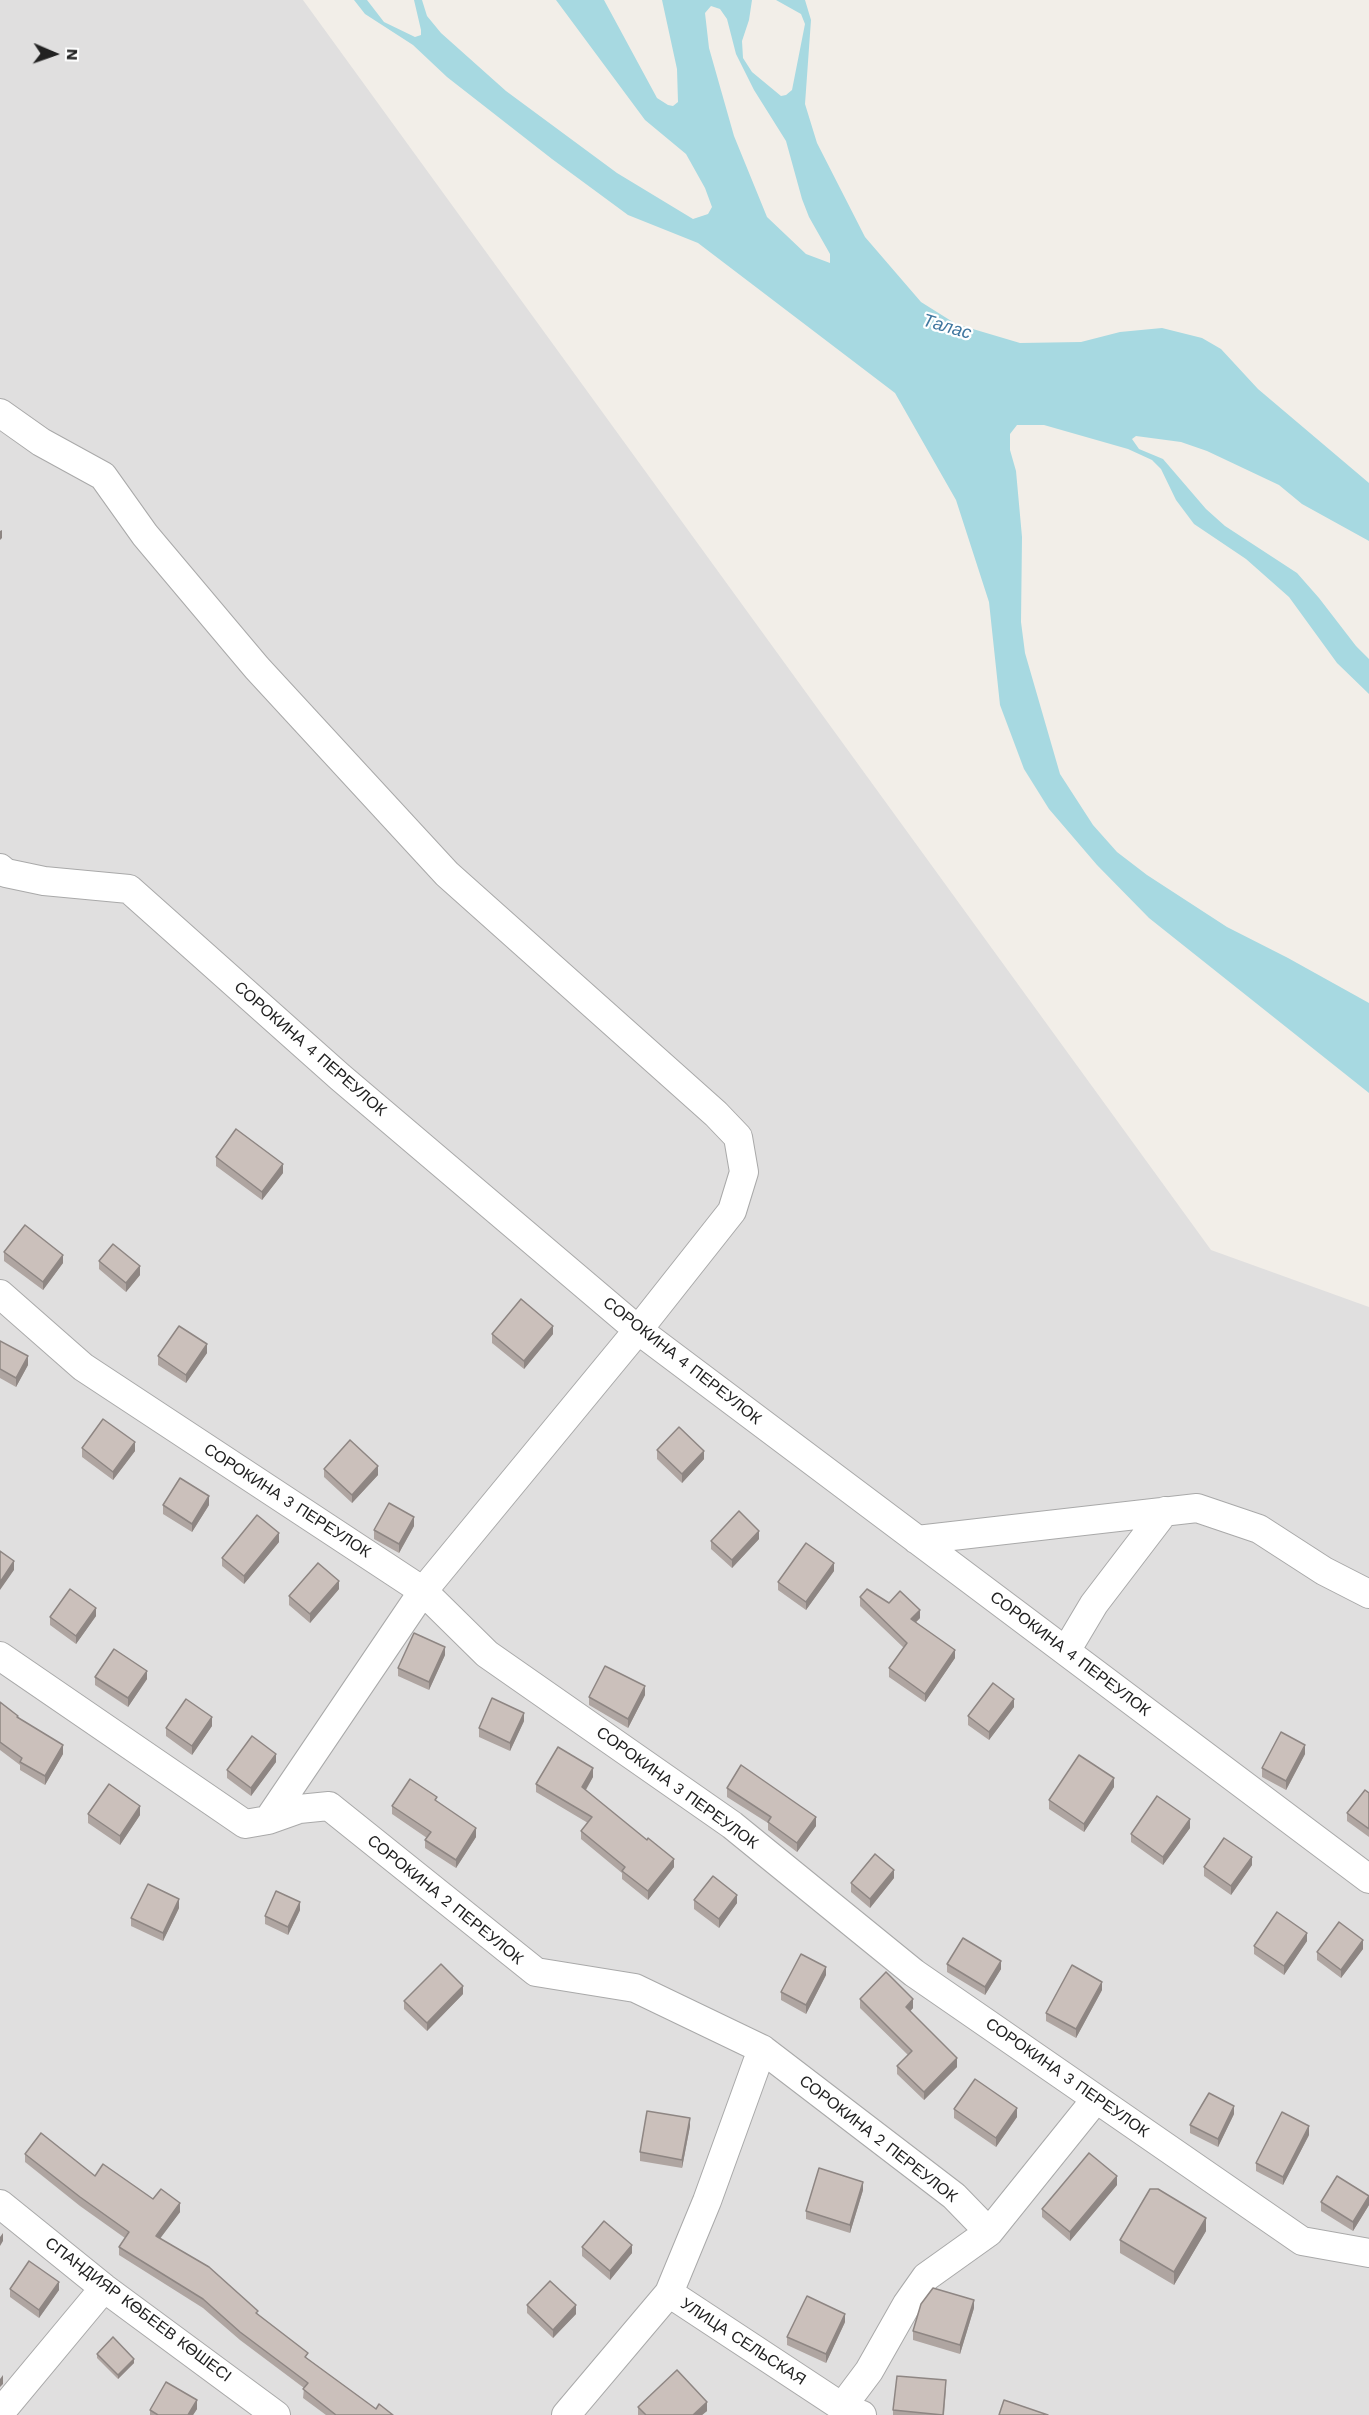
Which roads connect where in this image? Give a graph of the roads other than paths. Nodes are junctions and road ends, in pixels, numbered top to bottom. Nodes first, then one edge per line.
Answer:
1 (0, 413) edge
2 (0, 868) edge
3 (0, 1294) edge
4 (638, 1330) junction
5 (1166, 1511) junction
6 (917, 1540) junction
7 (423, 1591) junction
8 (1369, 1594) edge
9 (1066, 1652) junction
10 (0, 1656) edge
11 (268, 1820) junction
12 (1369, 1879) edge
13 (762, 2049) junction
14 (1096, 2099) junction
15 (0, 2204) edge
16 (989, 2232) junction
17 (1369, 2253) edge
18 (104, 2288) junction
19 (669, 2293) junction
20 (852, 2411) edge
21 (0, 2413) edge
22 (276, 2415) edge
23 (566, 2415) edge

1 - 4 street
2 - 4 street, СОРОКИНА 4 ПЕРЕУЛОК
3 - 7 street, СОРОКИНА 3 ПЕРЕУЛОК
4 - 6 street, СОРОКИНА 4 ПЕРЕУЛОК
4 - 7 street
5 - 6 street
5 - 8 street
5 - 9 street
6 - 9 street, СОРОКИНА 4 ПЕРЕУЛОК
7 - 11 street
7 - 14 street, СОРОКИНА 3 ПЕРЕУЛОК
9 - 12 street, СОРОКИНА 4 ПЕРЕУЛОК
10 - 11 street, СОРОКИНА 2 ПЕРЕУЛОК
11 - 13 street, СОРОКИНА 2 ПЕРЕУЛОК
13 - 16 street, СОРОКИНА 2 ПЕРЕУЛОК
13 - 19 street
14 - 16 street
14 - 17 street, СОРОКИНА 3 ПЕРЕУЛОК
15 - 18 street, СПАНДИЯР КӨБЕЕВ КӨШЕСІ
16 - 20 street
18 - 21 street
18 - 22 street, СПАНДИЯР КӨБЕЕВ КӨШЕСІ
19 - 20 street, УЛИЦА СЕЛЬСКАЯ
19 - 23 street, УЛИЦА СЕЛЬСКАЯ

